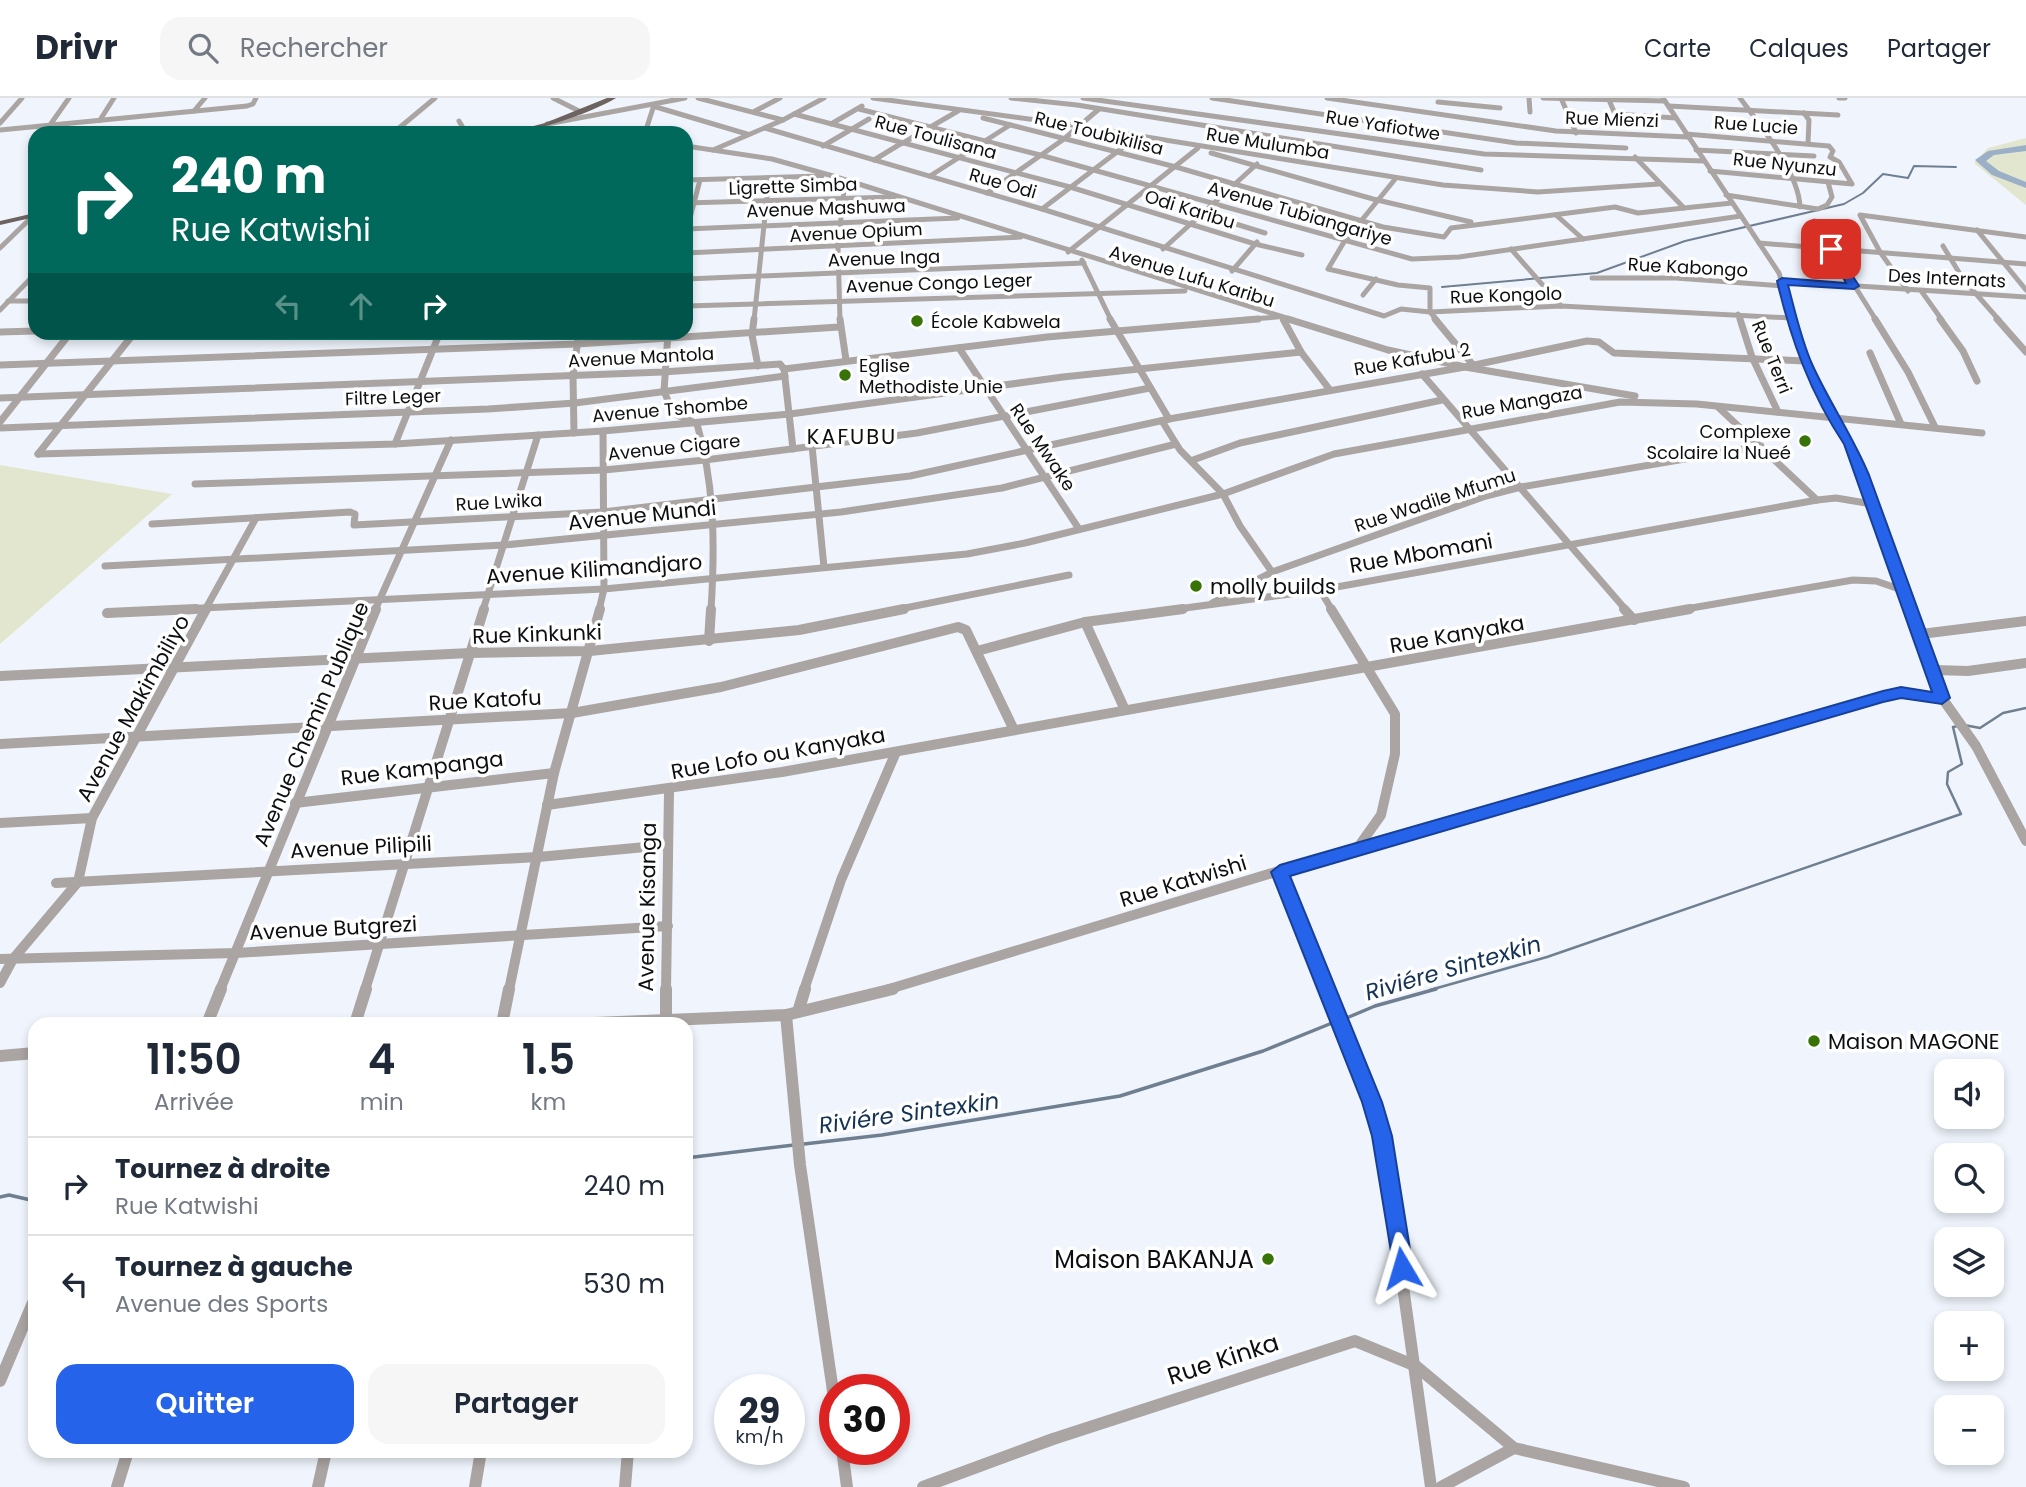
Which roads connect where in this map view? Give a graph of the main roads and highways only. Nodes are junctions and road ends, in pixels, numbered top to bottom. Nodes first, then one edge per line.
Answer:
1 (613, 98) edge
2 (539, 126) edge
3 (28, 216) edge
4 (0, 223) edge

1 - 2 main road
3 - 4 main road

